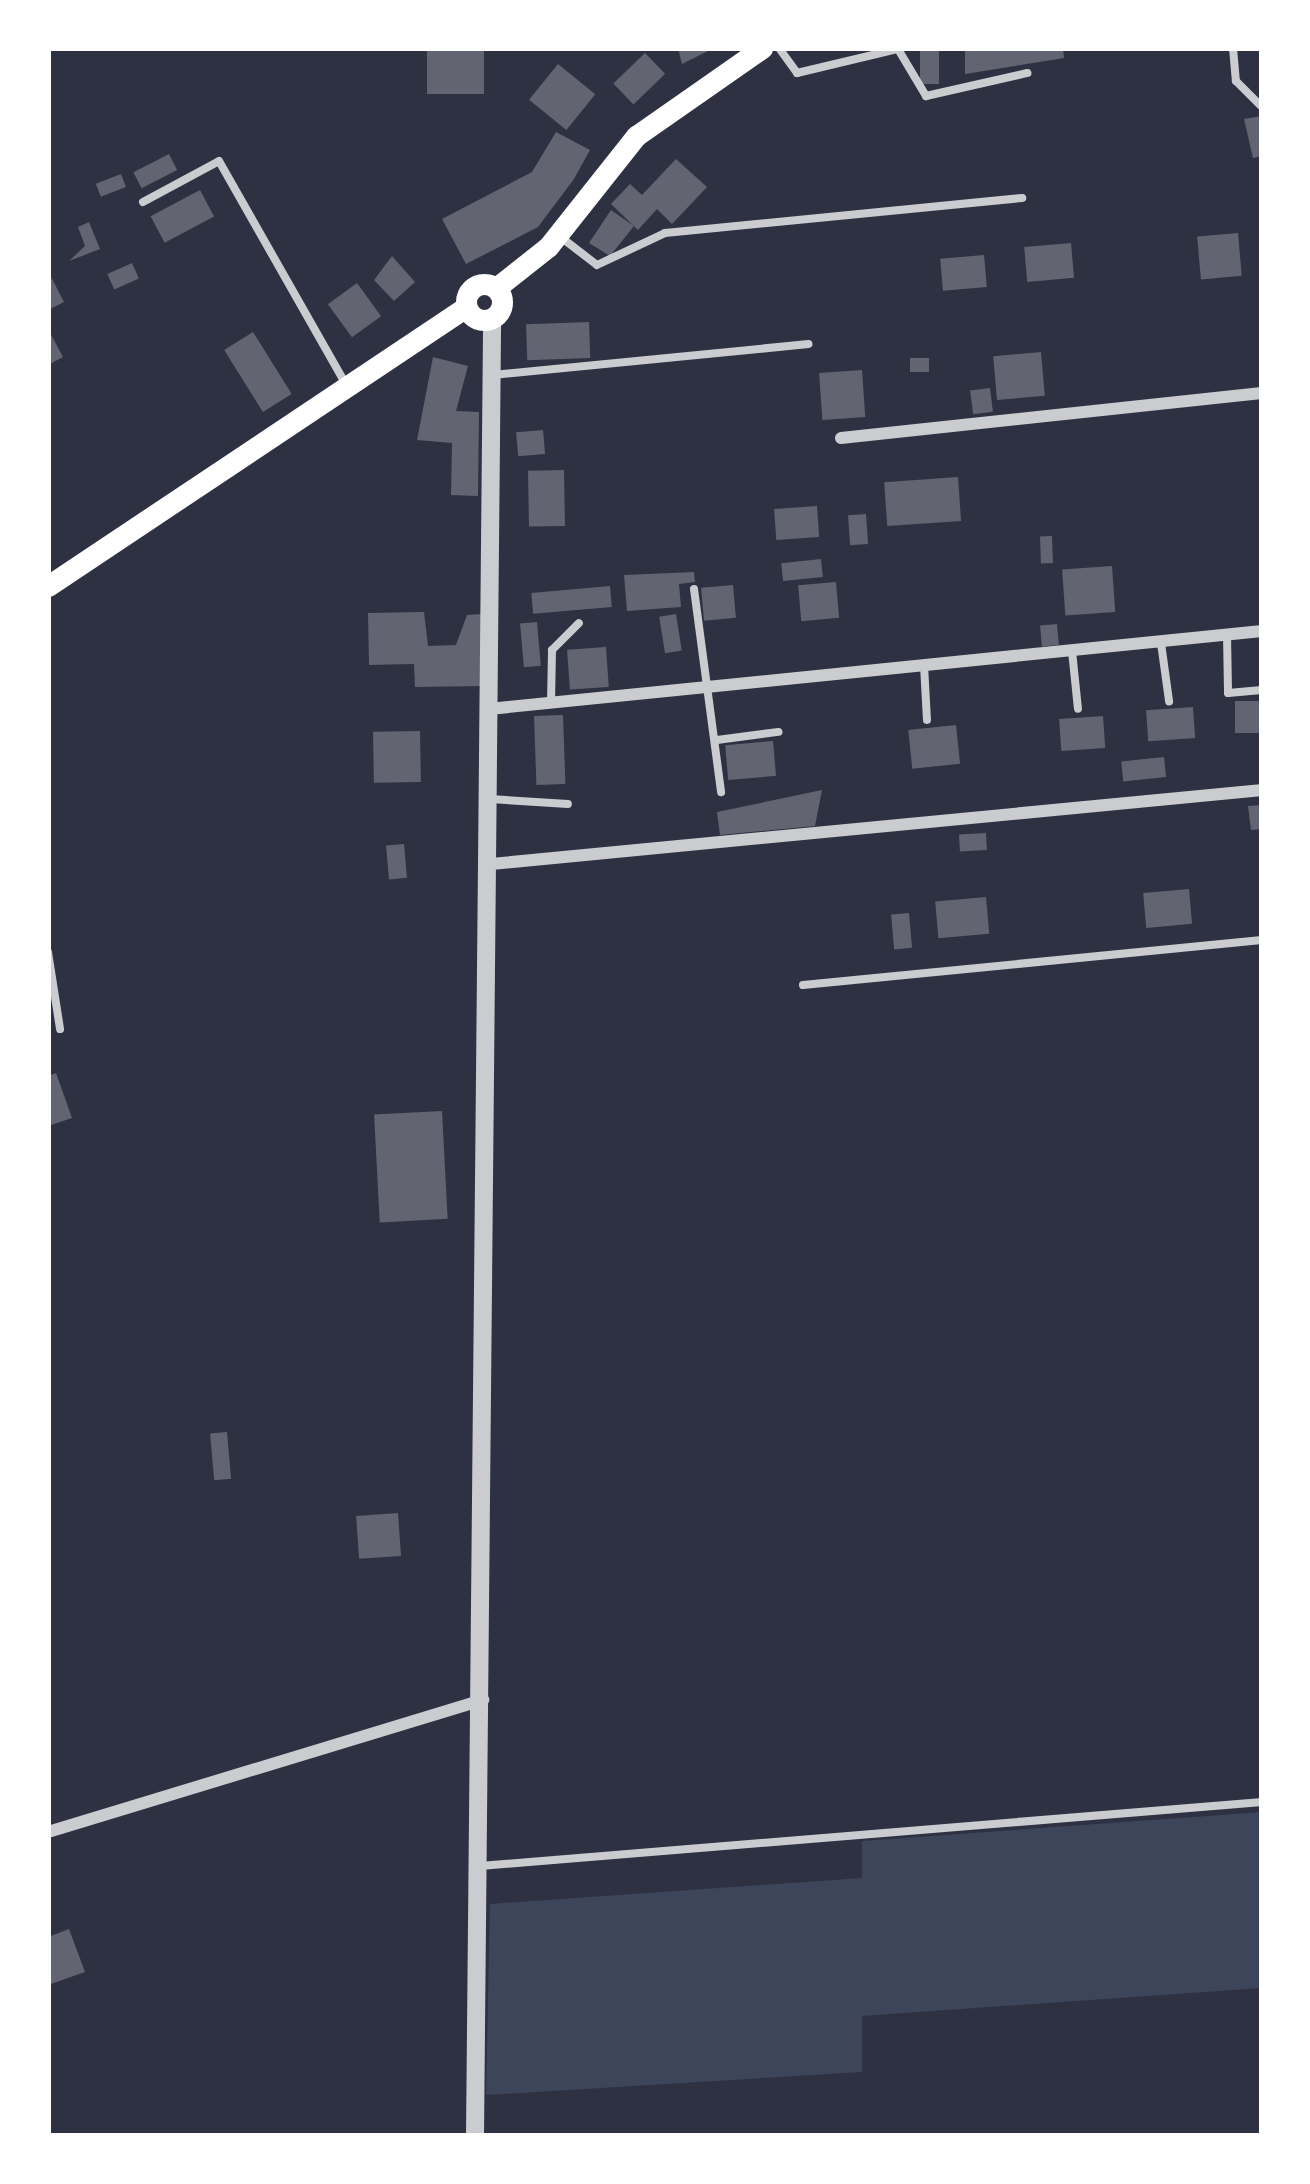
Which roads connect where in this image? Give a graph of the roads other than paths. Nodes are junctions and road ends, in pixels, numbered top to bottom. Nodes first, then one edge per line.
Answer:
1 (762, 48) edge
2 (779, 48) edge
3 (1233, 48) edge
4 (1027, 73) dead end
5 (1262, 106) edge
6 (1022, 198) dead end
7 (143, 202) dead end
8 (558, 235) junction
9 (496, 287) junction
10 (466, 307) junction
11 (492, 318) junction
12 (808, 344) dead end
13 (491, 375) junction
14 (347, 386) junction
15 (1262, 393) edge
16 (841, 438) dead end
17 (48, 586) edge
18 (694, 589) dead end
19 (579, 623) dead end
20 (1262, 631) edge
21 (1227, 634) junction
22 (1160, 641) junction
23 (1072, 650) junction
24 (924, 665) junction
25 (711, 687) junction
26 (1262, 689) edge
27 (1168, 700) dead end
28 (551, 703) junction
29 (1078, 709) dead end
30 (489, 710) junction
31 (927, 720) dead end
32 (778, 732) dead end
33 (717, 740) junction
34 (1262, 790) edge
35 (721, 792) dead end
36 (490, 799) junction
37 (568, 803) dead end
38 (490, 864) junction
39 (1262, 940) edge
40 (48, 952) edge
41 (803, 985) dead end
42 (60, 1029) dead end
43 (483, 1700) junction
44 (1262, 1802) edge
45 (48, 1832) edge
46 (480, 1866) junction
47 (475, 2136) edge

1 - 8 main road
2 - 4 lane
3 - 5 lane
6 - 8 lane
7 - 14 lane
8 - 9 main road
9 - 10 main road
9 - 11 main road
10 - 11 main road
10 - 14 main road
11 - 13 street
12 - 13 lane
13 - 30 street
14 - 17 main road
15 - 16 street
18 - 25 lane
19 - 28 lane
20 - 21 street
21 - 22 street
21 - 26 lane
22 - 23 street
22 - 27 lane
23 - 24 street
23 - 29 lane
24 - 25 street
24 - 31 lane
25 - 28 street
25 - 33 lane
28 - 30 street
30 - 36 street
32 - 33 lane
33 - 35 lane
34 - 38 street
36 - 37 lane
36 - 38 street
38 - 43 street
39 - 41 lane
40 - 42 lane
43 - 45 street
43 - 46 street
44 - 46 lane
46 - 47 street

